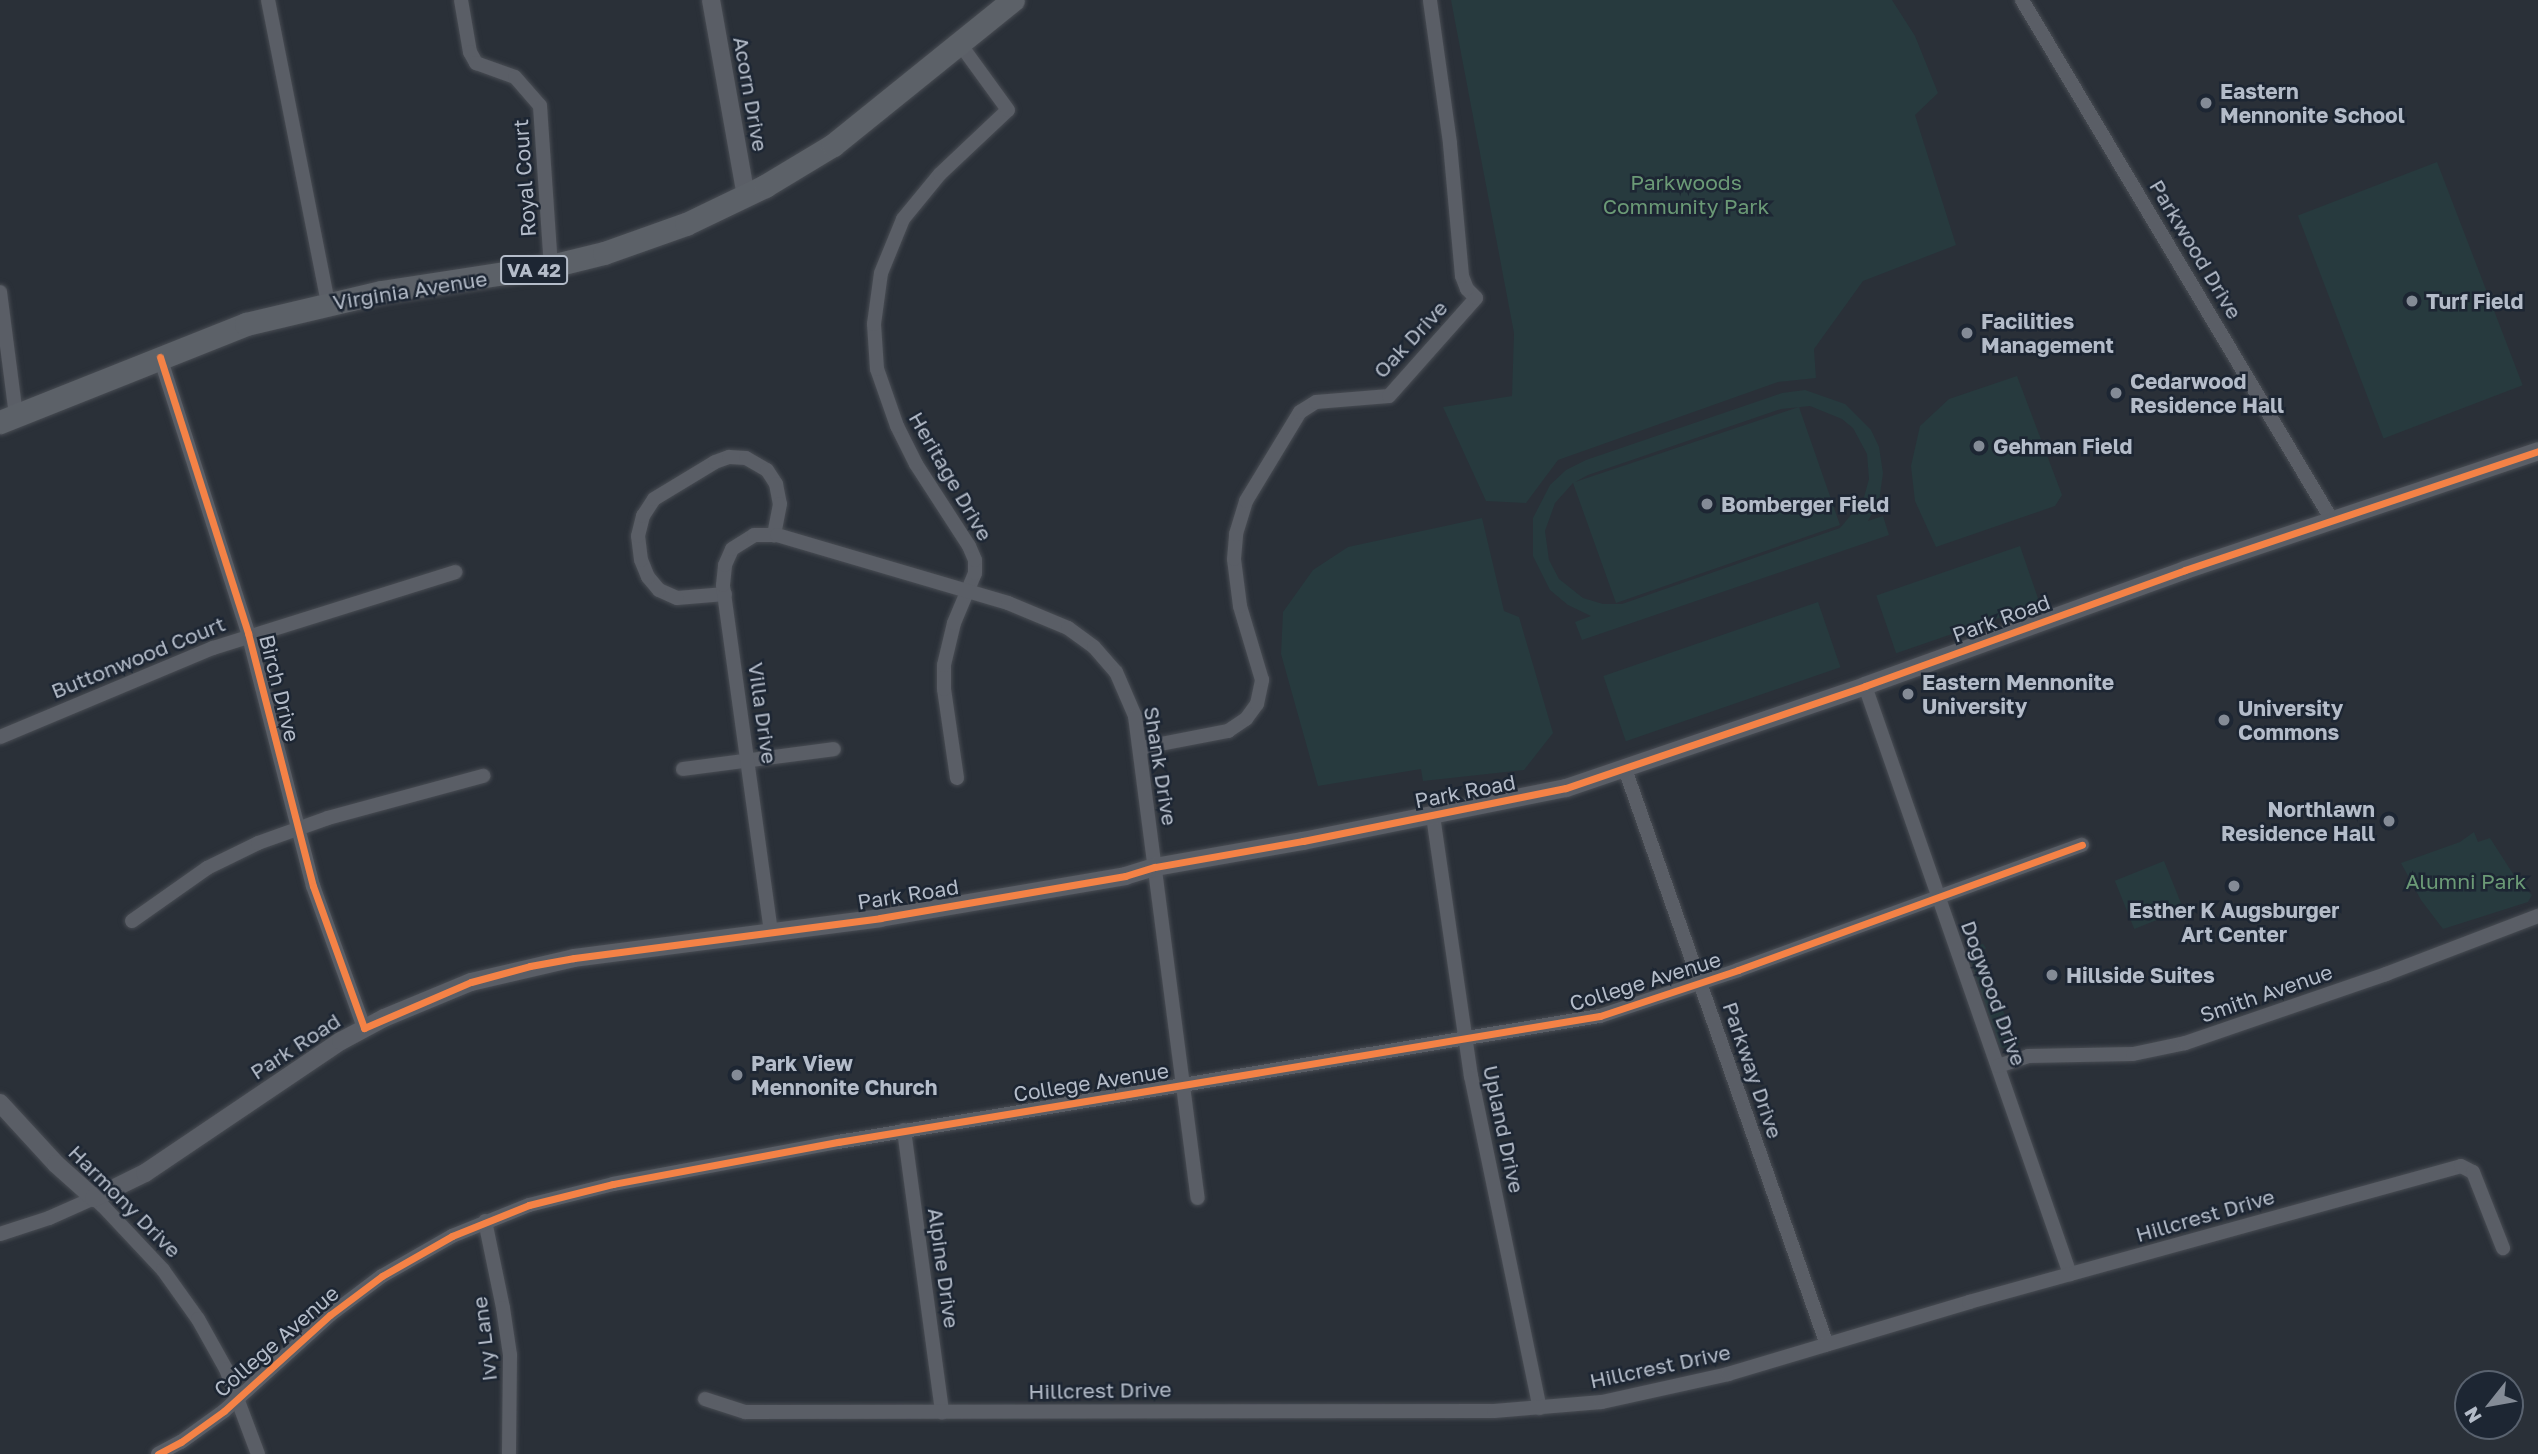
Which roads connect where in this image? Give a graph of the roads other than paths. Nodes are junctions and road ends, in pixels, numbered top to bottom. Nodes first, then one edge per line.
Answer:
1 (268, 0) edge
2 (461, 0) edge
3 (711, 0) edge
4 (1013, 0) edge
5 (1430, 0) edge
6 (2022, 0) edge
7 (960, 44) junction
8 (746, 196) junction
9 (551, 266) junction
10 (0, 292) edge
11 (328, 303) junction
12 (160, 357) junction
13 (8, 418) edge
14 (2538, 451) edge
15 (2332, 520) junction
16 (774, 535) junction
17 (455, 572) dead end
18 (968, 592) junction
19 (725, 594) junction
20 (248, 635) junction
21 (1865, 686) junction
22 (0, 737) edge
23 (1140, 748) junction
24 (834, 750) dead end
25 (749, 760) junction
26 (683, 769) dead end
27 (1625, 769) junction
28 (483, 776) dead end
29 (957, 778) dead end
30 (1433, 816) junction
31 (298, 829) junction
32 (2082, 845) dead end
33 (1154, 867) junction
34 (1938, 898) junction
35 (2538, 916) edge
36 (132, 921) dead end
37 (771, 932) junction
38 (1700, 983) junction
39 (364, 1028) junction
40 (1465, 1040) junction
41 (1998, 1066) junction
42 (1183, 1086) junction
43 (0, 1103) edge
44 (904, 1130) junction
45 (94, 1198) junction
46 (1198, 1198) dead end
47 (485, 1221) junction
48 (0, 1234) edge
49 (2503, 1248) dead end
50 (2070, 1274) junction
51 (1827, 1345) junction
52 (237, 1399) junction
53 (705, 1399) dead end
54 (1540, 1408) junction
55 (942, 1412) junction
56 (158, 1454) edge
57 (258, 1454) edge
58 (509, 1454) edge

1 - 11 street
2 - 9 street, Royal Court
3 - 8 street, Acorn Drive
4 - 7 main road, Virginia Avenue / VA 42
5 - 23 street, Oak Drive
6 - 15 street, Parkwood Drive
7 - 8 main road, Virginia Avenue / VA 42
7 - 18 street, Heritage Drive
8 - 9 main road, Virginia Avenue / VA 42
9 - 11 main road, Virginia Avenue / VA 42
10 - 13 street
11 - 12 main road, Virginia Avenue / VA 42
12 - 13 main road, Virginia Avenue / VA 42
12 - 20 street, Birch Drive
14 - 15 street, Park Road
15 - 21 street, Park Road
16 - 18 street, Shank Drive
16 - 19 street, Villa Drive
16 - 19 street
17 - 20 street, Buttonwood Court
18 - 23 street, Shank Drive
18 - 29 street, Heritage Drive
19 - 25 street, Villa Drive
20 - 22 street, Buttonwood Court
20 - 31 street, Birch Drive
21 - 27 street, Park Road
21 - 34 street, Dogwood Drive
23 - 33 street, Shank Drive
24 - 25 street
25 - 26 street
25 - 37 street, Villa Drive
27 - 30 street, Park Road
27 - 38 street, Parkway Drive
28 - 31 street
30 - 33 street, Park Road
30 - 40 street, Upland Drive
31 - 36 street
31 - 39 street, Birch Drive
32 - 34 street, College Avenue
33 - 37 street, Park Road
33 - 42 street, Shank Drive
34 - 38 street, College Avenue
34 - 41 street, Dogwood Drive
35 - 41 street, Smith Avenue
37 - 39 street, Park Road
38 - 40 street, College Avenue
38 - 51 street, Parkway Drive
39 - 45 street, Park Road
40 - 42 street, College Avenue
40 - 54 street, Upland Drive
41 - 50 street, Dogwood Drive
42 - 44 street, College Avenue
42 - 46 street, Shank Drive
43 - 45 street, Harmony Drive
44 - 47 street, College Avenue
44 - 55 street, Alpine Drive
45 - 48 street, Park Road
45 - 52 street, Harmony Drive
47 - 52 street, College Avenue
47 - 58 street, Ivy Lane
49 - 50 street, Hillcrest Drive
50 - 51 street, Hillcrest Drive
51 - 54 street, Hillcrest Drive
52 - 56 street, College Avenue
52 - 57 street, Harmony Drive
53 - 55 street, Hillcrest Drive
54 - 55 street, Hillcrest Drive

